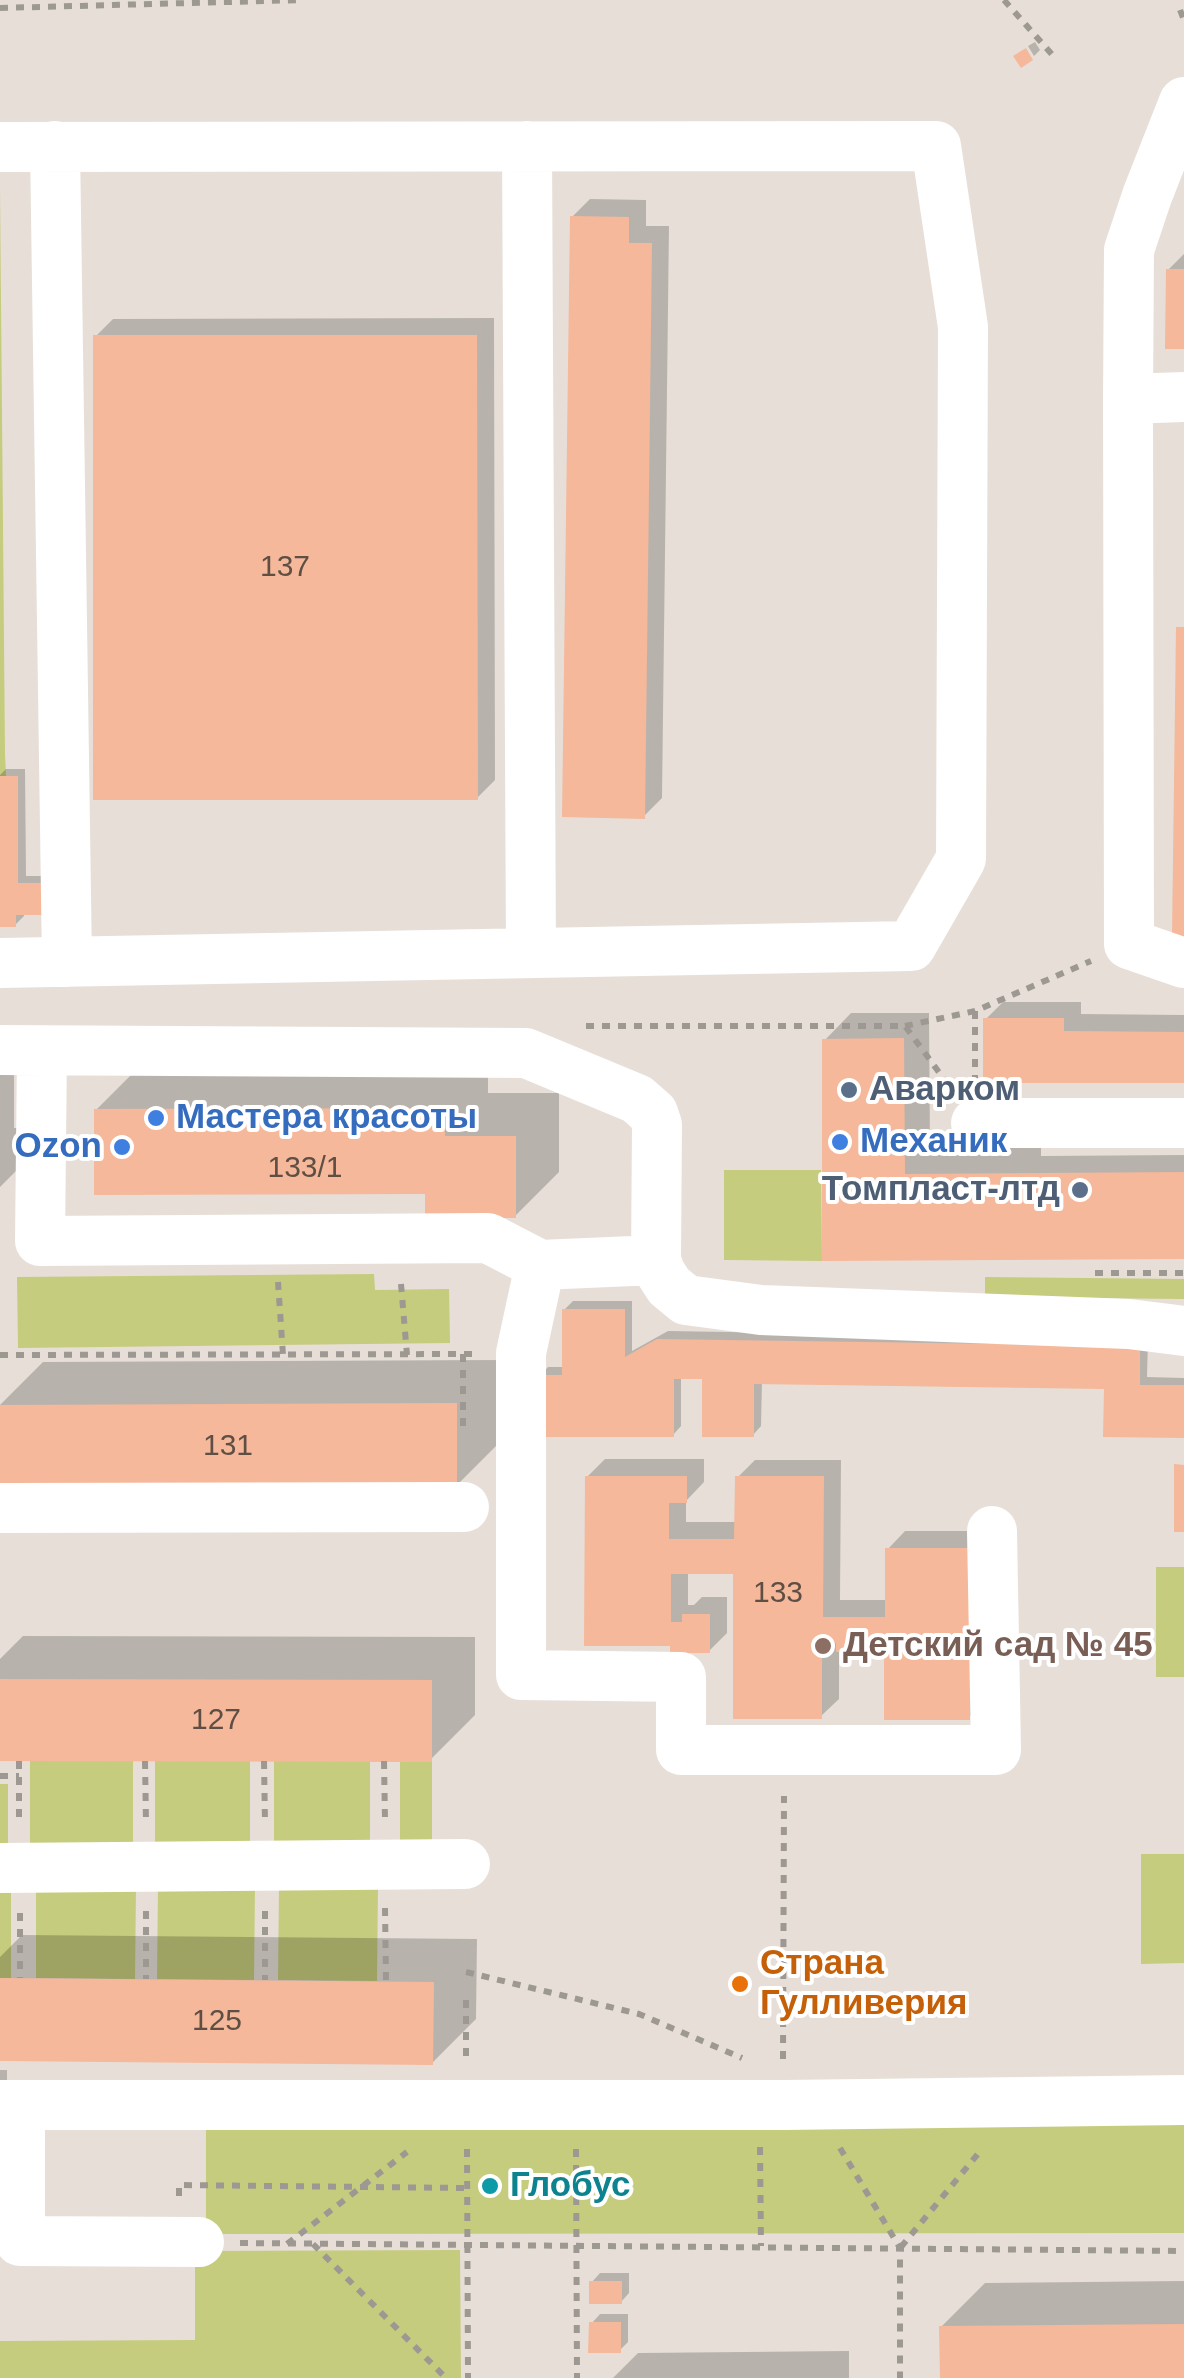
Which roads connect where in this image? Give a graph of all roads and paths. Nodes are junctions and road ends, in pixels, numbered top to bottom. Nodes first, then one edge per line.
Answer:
1 (303, 0) edge
2 (1004, 0) edge
3 (0, 8) edge
4 (1180, 10) dead end
5 (1184, 20) edge
6 (1056, 58) dead end
7 (1184, 102) edge
8 (55, 146) junction
9 (527, 146) junction
10 (0, 147) edge
11 (1184, 397) edge
12 (1128, 398) junction
13 (1129, 944) junction
14 (531, 954) junction
15 (66, 962) junction
16 (0, 963) edge
17 (1184, 964) edge
18 (974, 1012) junction
19 (656, 1026) dead end
20 (905, 1026) junction
21 (21, 1050) edge
22 (976, 1123) junction
23 (1184, 1123) edge
24 (397, 1238) junction
25 (275, 1240) junction
26 (656, 1260) junction
27 (540, 1265) junction
28 (1184, 1332) edge
29 (0, 1354) edge
30 (407, 1354) junction
31 (284, 1355) junction
32 (463, 1430) dead end
33 (464, 1507) dead end
34 (0, 1508) edge
35 (992, 1531) dead end
36 (785, 1750) junction
37 (0, 1776) edge
38 (19, 1776) dead end
39 (465, 1864) dead end
40 (0, 1868) edge
41 (466, 1972) dead end
42 (466, 2000) dead end
43 (1184, 2100) edge
44 (1021, 2102) junction
45 (10, 2105) edge
46 (467, 2105) junction
47 (576, 2105) junction
48 (786, 2105) junction
49 (408, 2152) dead end
50 (363, 2187) junction
51 (467, 2188) junction
52 (189, 2242) junction
53 (287, 2244) junction
54 (313, 2244) junction
55 (468, 2244) junction
56 (576, 2246) junction
57 (761, 2246) junction
58 (900, 2248) junction
59 (1184, 2251) edge
60 (446, 2378) edge
61 (468, 2378) edge
62 (577, 2378) edge
63 (900, 2378) edge

1 - 3 path
2 - 6 path
4 - 5 path
7 - 12 street
8 - 9 street
8 - 10 street
8 - 15 street
9 - 14 street
9 - 14 street
11 - 12 street
12 - 13 street
13 - 17 street
13 - 18 path
14 - 15 street
15 - 16 street
18 - 20 path
18 - 22 path
19 - 20 path
20 - 22 path
21 - 25 street
21 - 26 street
22 - 23 street
24 - 25 street
24 - 27 street
24 - 30 path
25 - 31 path
26 - 27 street
26 - 28 street
27 - 36 street
29 - 31 path
30 - 31 path
30 - 32 path
33 - 34 street
35 - 36 street
36 - 48 path
37 - 38 path
39 - 40 street
41 - 48 path
42 - 46 path
43 - 44 street
44 - 48 street
44 - 58 path
45 - 46 street
45 - 52 street
46 - 47 street
46 - 51 path
47 - 48 street
47 - 56 path
48 - 57 path
48 - 58 path
49 - 50 path
50 - 51 path
50 - 52 path
50 - 53 path
51 - 55 path
52 - 53 path
53 - 54 path
54 - 55 path
54 - 60 path
55 - 56 path
55 - 61 path
56 - 57 path
56 - 62 path
57 - 58 path
58 - 59 path
58 - 63 path

